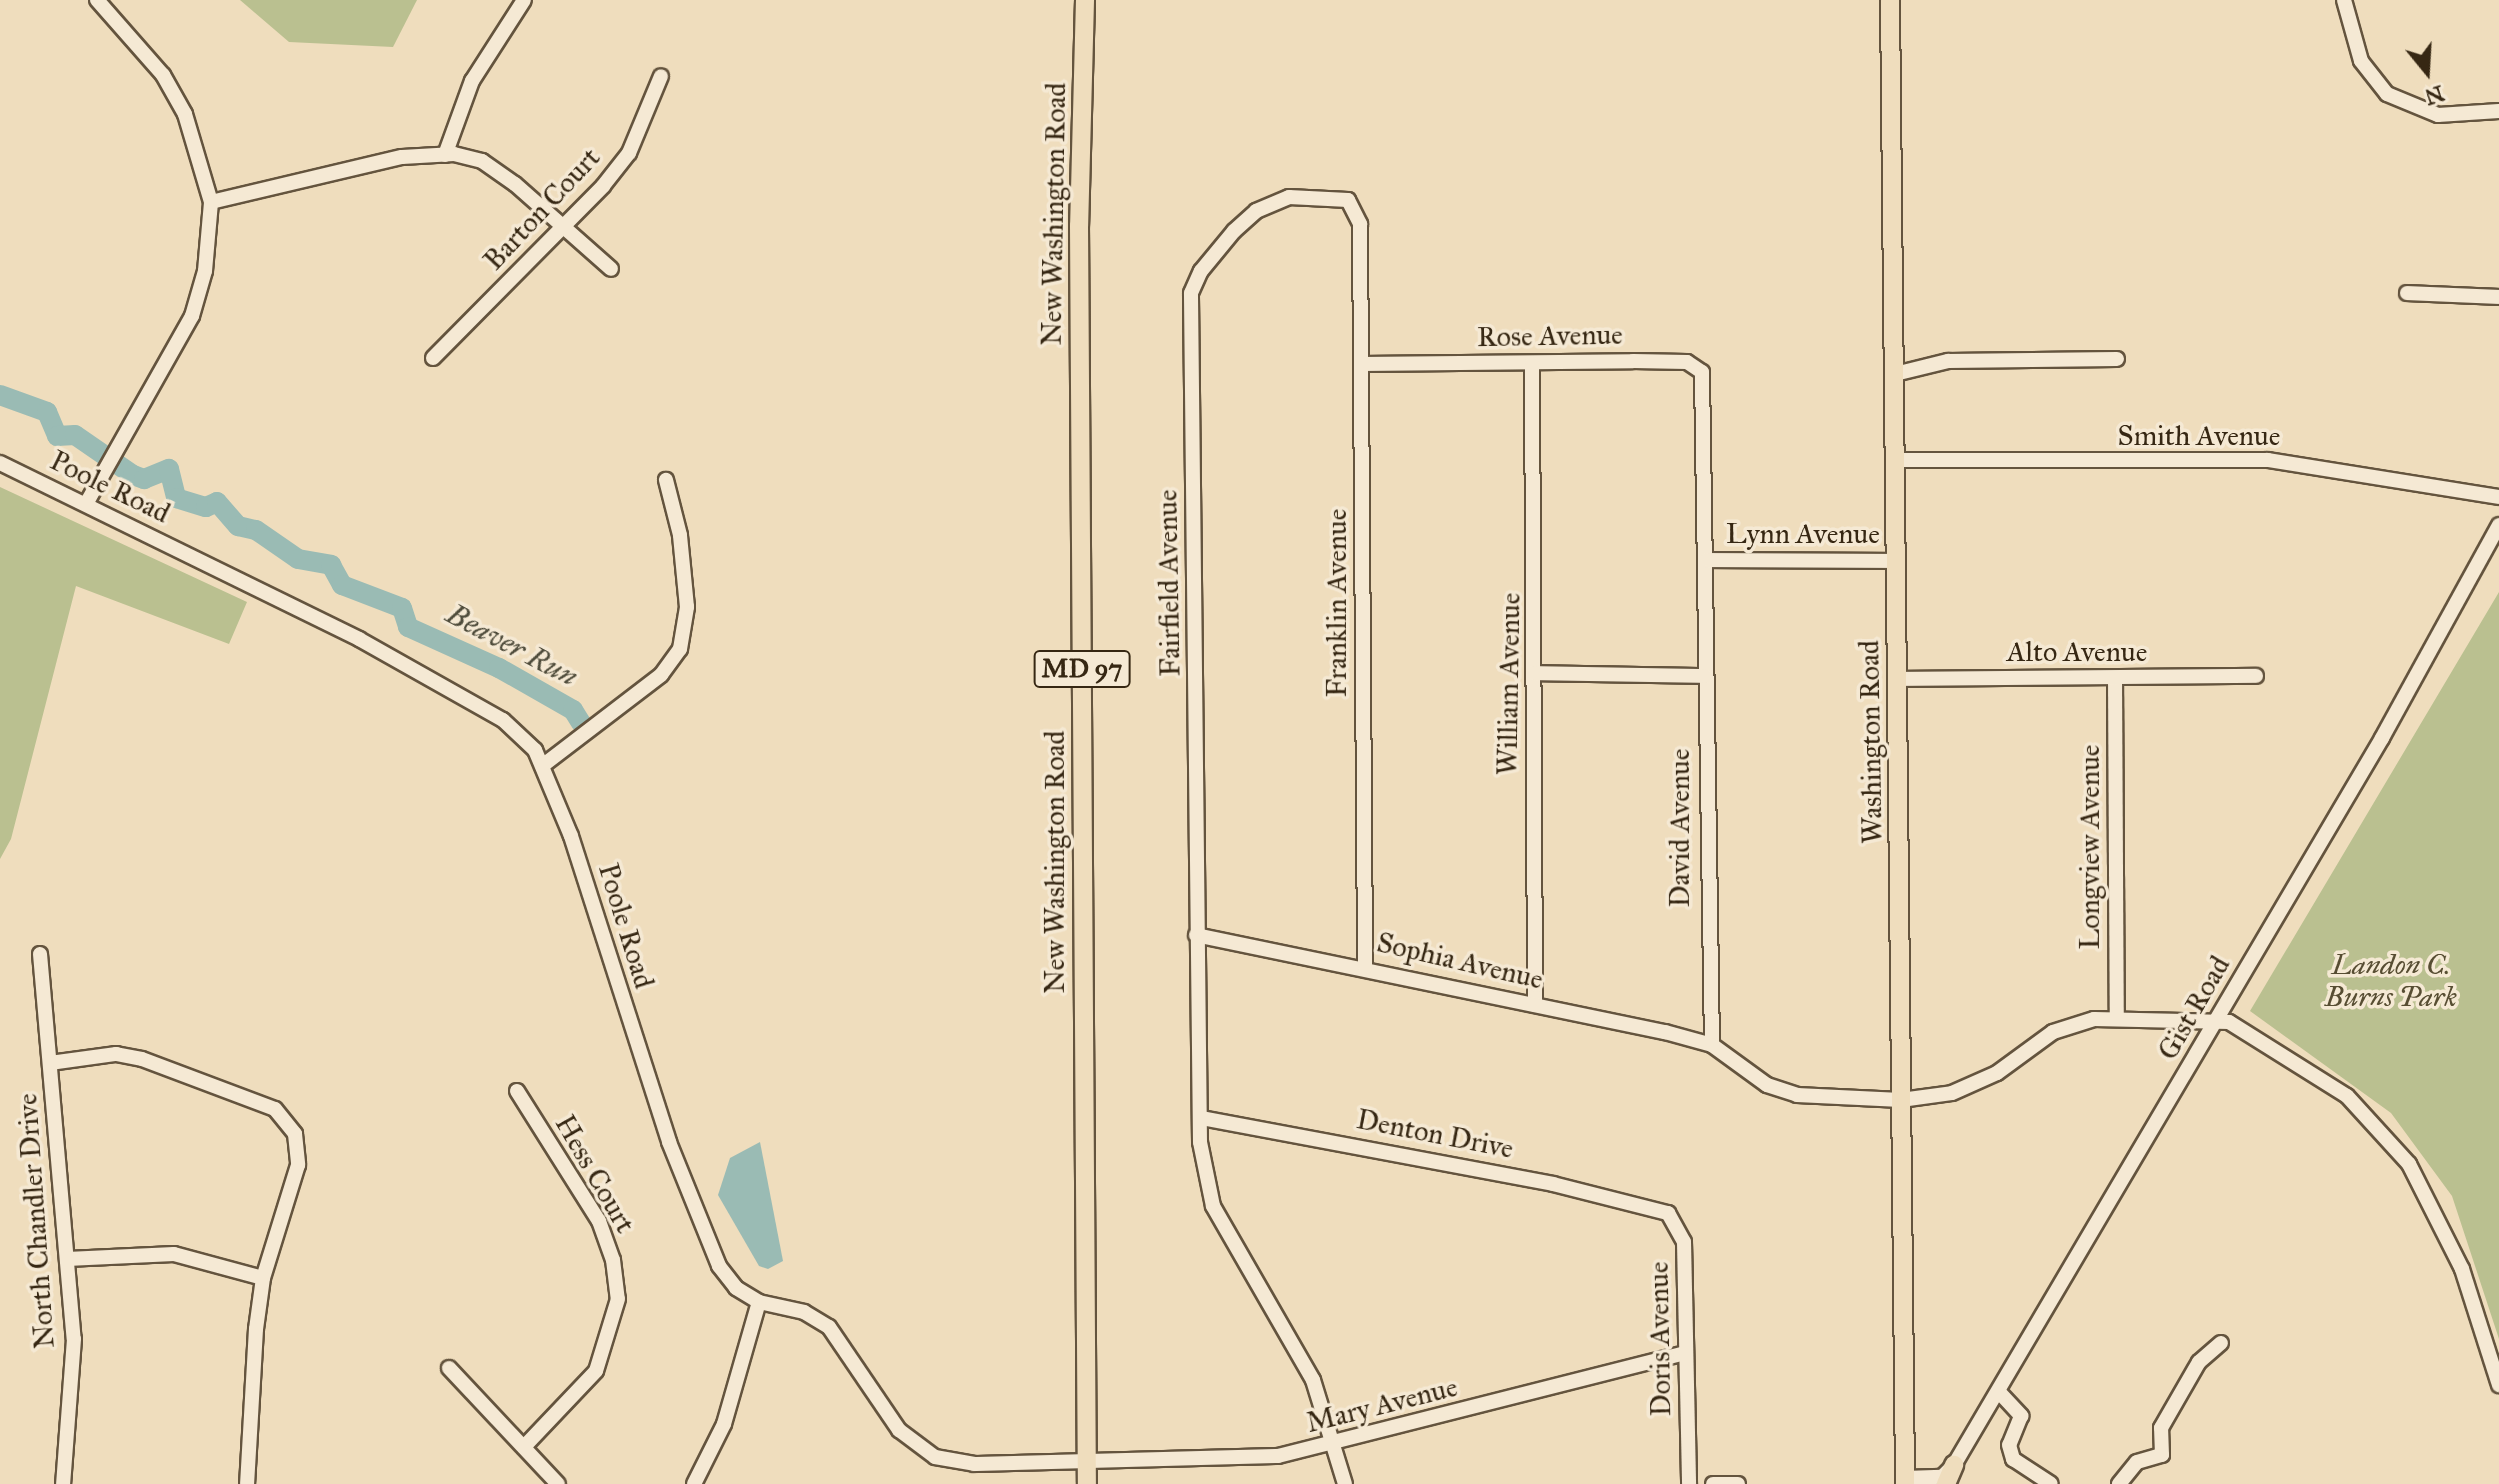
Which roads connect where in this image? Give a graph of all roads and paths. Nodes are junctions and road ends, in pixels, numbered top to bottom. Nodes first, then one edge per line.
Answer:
1 (97, 0) edge
2 (524, 0) edge
3 (1085, 0) edge
4 (1890, 0) edge
5 (2344, 0) edge
6 (661, 76) dead end
7 (2499, 111) edge
8 (445, 155) junction
9 (211, 202) junction
10 (563, 228) junction
11 (1361, 240) joint
12 (611, 269) dead end
13 (2407, 293) dead end
14 (2499, 297) edge
15 (433, 358) dead end
16 (2117, 359) dead end
17 (1362, 364) junction
18 (1532, 364) junction
19 (1895, 374) junction
20 (1704, 405) joint
21 (1896, 460) junction
22 (0, 463) edge
23 (666, 480) dead end
24 (2499, 497) edge
25 (86, 504) junction
26 (2499, 525) edge
27 (1708, 560) junction
28 (1897, 561) junction
29 (1534, 673) junction
30 (1706, 676) junction
31 (2256, 676) dead end
32 (2115, 678) junction
33 (1898, 679) junction
34 (546, 763) junction
35 (1196, 935) junction
36 (40, 954) dead end
37 (1365, 967) junction
38 (1535, 1005) junction
39 (2117, 1017) junction
40 (2217, 1019) junction
41 (1712, 1045) junction
42 (50, 1063) junction
43 (517, 1091) dead end
44 (1901, 1100) junction
45 (1201, 1118) junction
46 (1656, 1208) joint
47 (67, 1259) junction
48 (263, 1278) junction
49 (759, 1302) junction
50 (2221, 1343) dead end
51 (1684, 1353) junction
52 (449, 1368) dead end
53 (2499, 1385) edge
54 (1999, 1392) junction
55 (1335, 1445) junction
56 (524, 1447) junction
57 (1086, 1463) junction
58 (1954, 1465) junction
59 (1905, 1481) edge
60 (63, 1484) edge
61 (247, 1484) edge
62 (558, 1484) edge
63 (694, 1484) edge
64 (1087, 1484) edge
65 (1345, 1484) edge
66 (1689, 1484) edge
67 (1713, 1484) edge
68 (1738, 1484) edge
69 (1946, 1484) edge
70 (2051, 1484) edge
71 (2119, 1484) edge

1 - 9 street
2 - 8 street
3 - 57 main road, New Washington Road / MD 97
4 - 19 main road, Washington Road
5 - 7 street
6 - 10 street, Barton Court
8 - 9 street
8 - 10 street
9 - 25 street
10 - 12 street
10 - 15 street, Barton Court
11 - 17 street, Franklin Avenue
11 - 35 street, Fairfield Avenue
13 - 14 street
16 - 19 street
17 - 18 street, Rose Avenue
17 - 37 street, Franklin Avenue
18 - 20 street, Rose Avenue
18 - 29 street, William Avenue
19 - 21 main road, Washington Road
20 - 27 street, David Avenue
21 - 24 street, Smith Avenue
21 - 28 main road, Washington Road
22 - 25 street, Poole Road
23 - 34 street
25 - 34 street, Poole Road
26 - 40 street, Gist Road
27 - 28 street, Lynn Avenue
27 - 30 street, David Avenue
28 - 33 main road, Washington Road
29 - 30 street
29 - 38 street, William Avenue
30 - 41 street, David Avenue
31 - 32 street, Alto Avenue
32 - 33 street, Alto Avenue
32 - 39 street, Longview Avenue
33 - 44 main road, Washington Road
34 - 49 street, Poole Road
35 - 37 street, Sophia Avenue
35 - 45 street, Fairfield Avenue
36 - 42 street, North Chandler Drive
37 - 38 street, Sophia Avenue
38 - 41 street, Sophia Avenue
39 - 40 street
39 - 44 street
40 - 53 street
40 - 54 street, Gist Road
41 - 44 street
42 - 47 street, North Chandler Drive
42 - 48 street
43 - 56 street, Hess Court
44 - 59 main road, Washington Road
45 - 46 street, Denton Drive
45 - 55 street, Fairfield Avenue
46 - 51 street, Doris Avenue
47 - 48 street
47 - 60 street, North Chandler Drive
48 - 61 street
49 - 57 street, Poole Road
49 - 63 street
50 - 71 street
51 - 55 street, Mary Avenue
51 - 66 street, Doris Avenue
52 - 56 street
54 - 58 street, Gist Road
54 - 70 street
55 - 57 street, Mary Avenue
55 - 65 street, Fairfield Avenue
56 - 62 street
57 - 64 main road, New Washington Road / MD 97
58 - 59 street
58 - 69 main road
67 - 68 street

